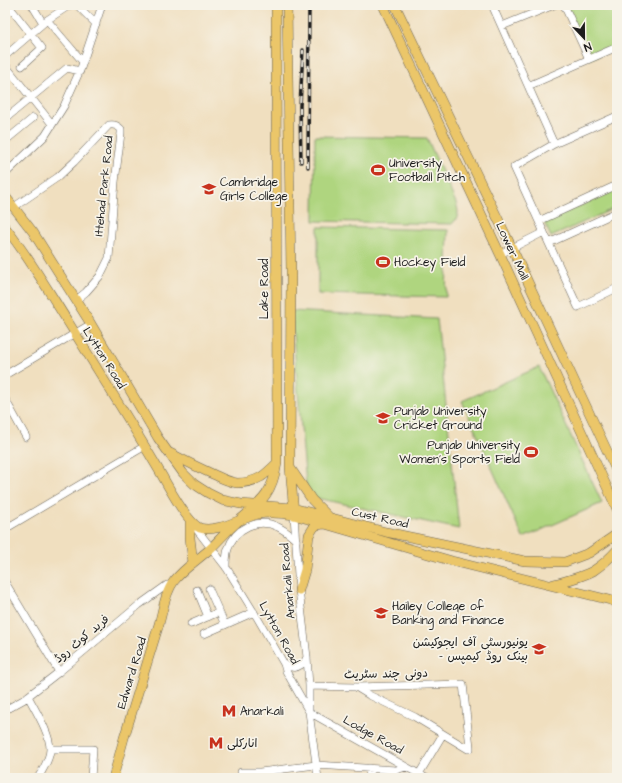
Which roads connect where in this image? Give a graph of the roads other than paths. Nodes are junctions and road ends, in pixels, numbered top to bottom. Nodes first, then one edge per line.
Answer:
1 (8, 5) edge
2 (32, 5) edge
3 (70, 5) edge
4 (76, 5) edge
5 (102, 5) edge
6 (276, 5) edge
7 (287, 5) edge
8 (383, 5) edge
9 (395, 5) edge
10 (492, 5) edge
11 (554, 5) edge
12 (564, 5) edge
13 (45, 22) junction
14 (96, 24) junction
15 (502, 26) junction
16 (31, 34) junction
17 (617, 47) edge
18 (5, 56) edge
19 (589, 59) junction
20 (84, 62) junction
21 (5, 65) edge
22 (22, 66) dead end
23 (80, 71) junction
24 (528, 86) junction
25 (31, 97) junction
26 (617, 116) edge
27 (33, 118) dead end
28 (5, 119) edge
29 (52, 124) junction
30 (5, 141) edge
31 (554, 144) junction
32 (5, 174) edge
33 (617, 185) edge
34 (5, 196) edge
35 (14, 206) junction
36 (617, 212) edge
37 (539, 221) junction
38 (5, 226) edge
39 (544, 232) junction
40 (550, 243) junction
41 (512, 248) junction
42 (500, 254) junction
43 (617, 288) edge
44 (76, 300) junction
45 (91, 324) junction
46 (75, 334) junction
47 (5, 375) edge
48 (5, 399) edge
49 (26, 437) dead end
50 (158, 438) joint
51 (145, 446) junction
52 (167, 452) junction
53 (277, 462) junction
54 (290, 467) junction
55 (617, 472) edge
56 (257, 506) junction
57 (617, 509) edge
58 (294, 511) junction
59 (241, 519) junction
60 (190, 521) junction
61 (327, 521) junction
62 (5, 529) edge
63 (617, 534) edge
64 (296, 540) junction
65 (211, 548) junction
66 (617, 550) edge
67 (193, 563) junction
68 (226, 568) junction
69 (174, 581) junction
70 (5, 582) edge
71 (551, 585) junction
72 (209, 589) dead end
73 (197, 590) dead end
74 (299, 590) junction
75 (617, 603) edge
76 (219, 612) junction
77 (254, 612) junction
78 (208, 617) junction
79 (191, 624) dead end
80 (225, 625) junction
81 (204, 634) dead end
82 (307, 657) junction
83 (284, 664) junction
84 (59, 672) junction
85 (309, 686) junction
86 (356, 687) junction
87 (28, 696) junction
88 (5, 710) edge
89 (309, 712) junction
90 (443, 734) junction
91 (50, 749) junction
92 (316, 765) junction
93 (406, 767) junction
94 (369, 768) junction
95 (241, 772) dead end
96 (419, 774) junction
97 (38, 778) edge
98 (92, 778) edge
99 (113, 778) edge
100 (318, 778) edge
101 (370, 778) edge
102 (426, 778) edge

1 - 16 street
2 - 13 street
3 - 13 street
4 - 14 street
5 - 14 street
6 - 53 main road, Lake Road
7 - 54 main road
8 - 42 main road, Lower Mall
9 - 41 main road, Lower Mall
10 - 15 street
11 - 15 street
12 - 19 street
13 - 16 street
13 - 20 street
14 - 20 street
15 - 24 street
16 - 18 street
16 - 22 street
17 - 19 street
19 - 24 street
20 - 23 street
21 - 25 street
23 - 25 street
23 - 29 street
24 - 31 street
25 - 28 street
25 - 29 street
26 - 31 street
27 - 30 street
29 - 32 street
31 - 37 street
33 - 37 street
34 - 35 main road, Lytton Road
35 - 44 main road, Lytton Road
35 - 44 street, Ittehad Park Road
36 - 40 street
37 - 39 street
38 - 46 main road, Lytton Road
39 - 40 street
39 - 41 street
40 - 43 street
41 - 42 street
41 - 55 main road, Lower Mall
42 - 57 main road, Lower Mall
44 - 45 main road, Lytton Road
45 - 46 street
45 - 50 main road, Lytton Road
46 - 47 street
46 - 51 main road, Lytton Road
48 - 49 street
50 - 52 main road, Cust Road
51 - 60 main road, Lytton Road
51 - 62 street
52 - 53 main road
52 - 56 main road, Cust Road
53 - 56 main road, Lake Road
54 - 58 main road
54 - 61 main road
56 - 58 main road, Cust Road
56 - 59 main road, Lake Road
58 - 59 main road, Cust Road
58 - 61 main road, Cust Road
58 - 64 street, Anarkali Road
59 - 60 main road, Cust Road
59 - 65 main road, Lake Road
60 - 65 street, Lytton Road
60 - 67 main road
61 - 63 main road, Cust Road
61 - 71 main road, Cust Road
61 - 74 main road
64 - 68 street
64 - 74 street, Anarkali Road
65 - 67 main road, Lake Road
65 - 68 street, Lytton Road
66 - 71 main road
67 - 69 main road, Lake Road
68 - 77 street, Lytton Road
69 - 84 street, فرید کوٹ روڈ
69 - 99 main road, Edward Road
70 - 84 street
71 - 75 main road, Cust Road
72 - 76 street
73 - 78 street
74 - 82 street, Anarkali Road
76 - 78 street
76 - 80 street
77 - 80 street
77 - 83 street, Lytton Road
78 - 79 street
80 - 81 street
82 - 83 street
82 - 85 street, Anarkali Road
83 - 89 street, Lytton Road
84 - 87 street, فرید کوٹ روڈ
85 - 86 street, دونی چند سٹریٹ
85 - 89 street, Anarkali Road
86 - 90 street
86 - 90 street, دونی چند سٹریٹ
87 - 88 street, فرید کوٹ روڈ
87 - 91 street
89 - 92 street, Anarkali Road
89 - 93 street, Lodge Road
90 - 96 street
91 - 97 street
91 - 98 street
92 - 94 street
92 - 95 street
92 - 100 street, Anarkali Road
93 - 94 street
93 - 96 street, Lodge Road
94 - 101 street
96 - 102 street, Lodge Road

